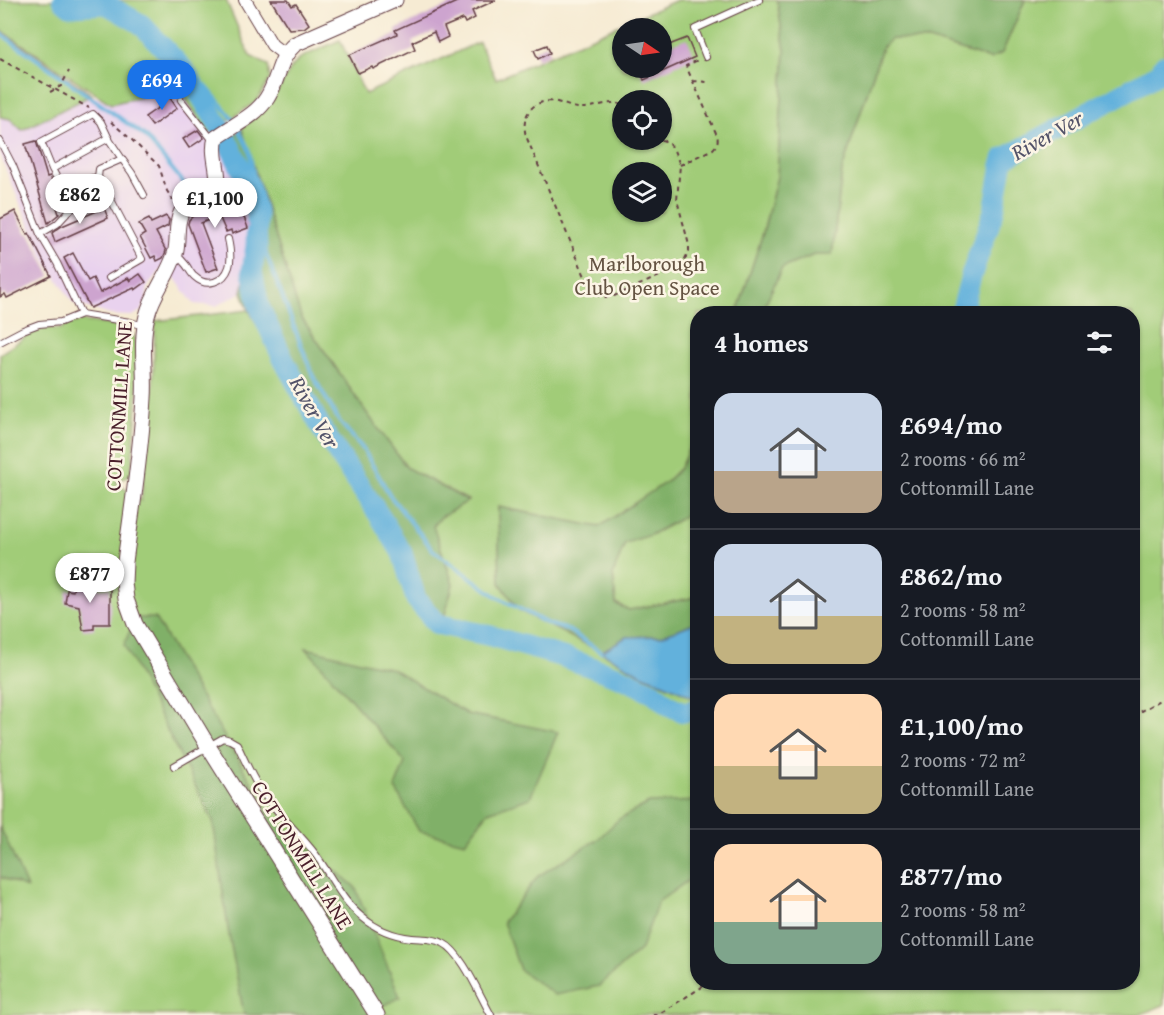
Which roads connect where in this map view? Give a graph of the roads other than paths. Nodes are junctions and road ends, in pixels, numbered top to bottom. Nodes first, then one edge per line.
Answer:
1 (245, 0) edge
2 (395, 0) edge
3 (759, 0) edge
4 (285, 55) junction
5 (706, 57) road end
6 (181, 100) dead end
7 (221, 135) junction
8 (108, 138) junction
9 (0, 141) edge
10 (123, 159) junction
11 (52, 169) junction
12 (98, 177) junction
13 (106, 190) junction
14 (65, 193) junction
15 (144, 195) dead end
16 (69, 211) junction
17 (40, 234) junction
18 (228, 239) dead end
19 (175, 254) junction
20 (109, 278) dead end
21 (81, 314) junction
22 (144, 326) junction
23 (0, 342) edge
24 (208, 747) junction
25 (174, 766) dead end
26 (377, 1015) edge
27 (491, 1015) edge

1 - 4 street
2 - 4 street
3 - 5 lane
4 - 7 street
6 - 7 lane
7 - 19 street, COTTONMILL LANE
8 - 10 lane
8 - 11 lane
8 - 11 lane
9 - 17 lane
10 - 12 lane
10 - 15 lane
11 - 14 lane
12 - 13 lane
12 - 14 lane
13 - 16 lane
13 - 20 lane
14 - 16 lane
16 - 17 lane
17 - 21 lane
18 - 19 lane
19 - 22 street, COTTONMILL LANE
21 - 22 lane
21 - 23 lane
22 - 24 street, COTTONMILL LANE
24 - 25 lane
24 - 26 street, COTTONMILL LANE
24 - 27 lane

